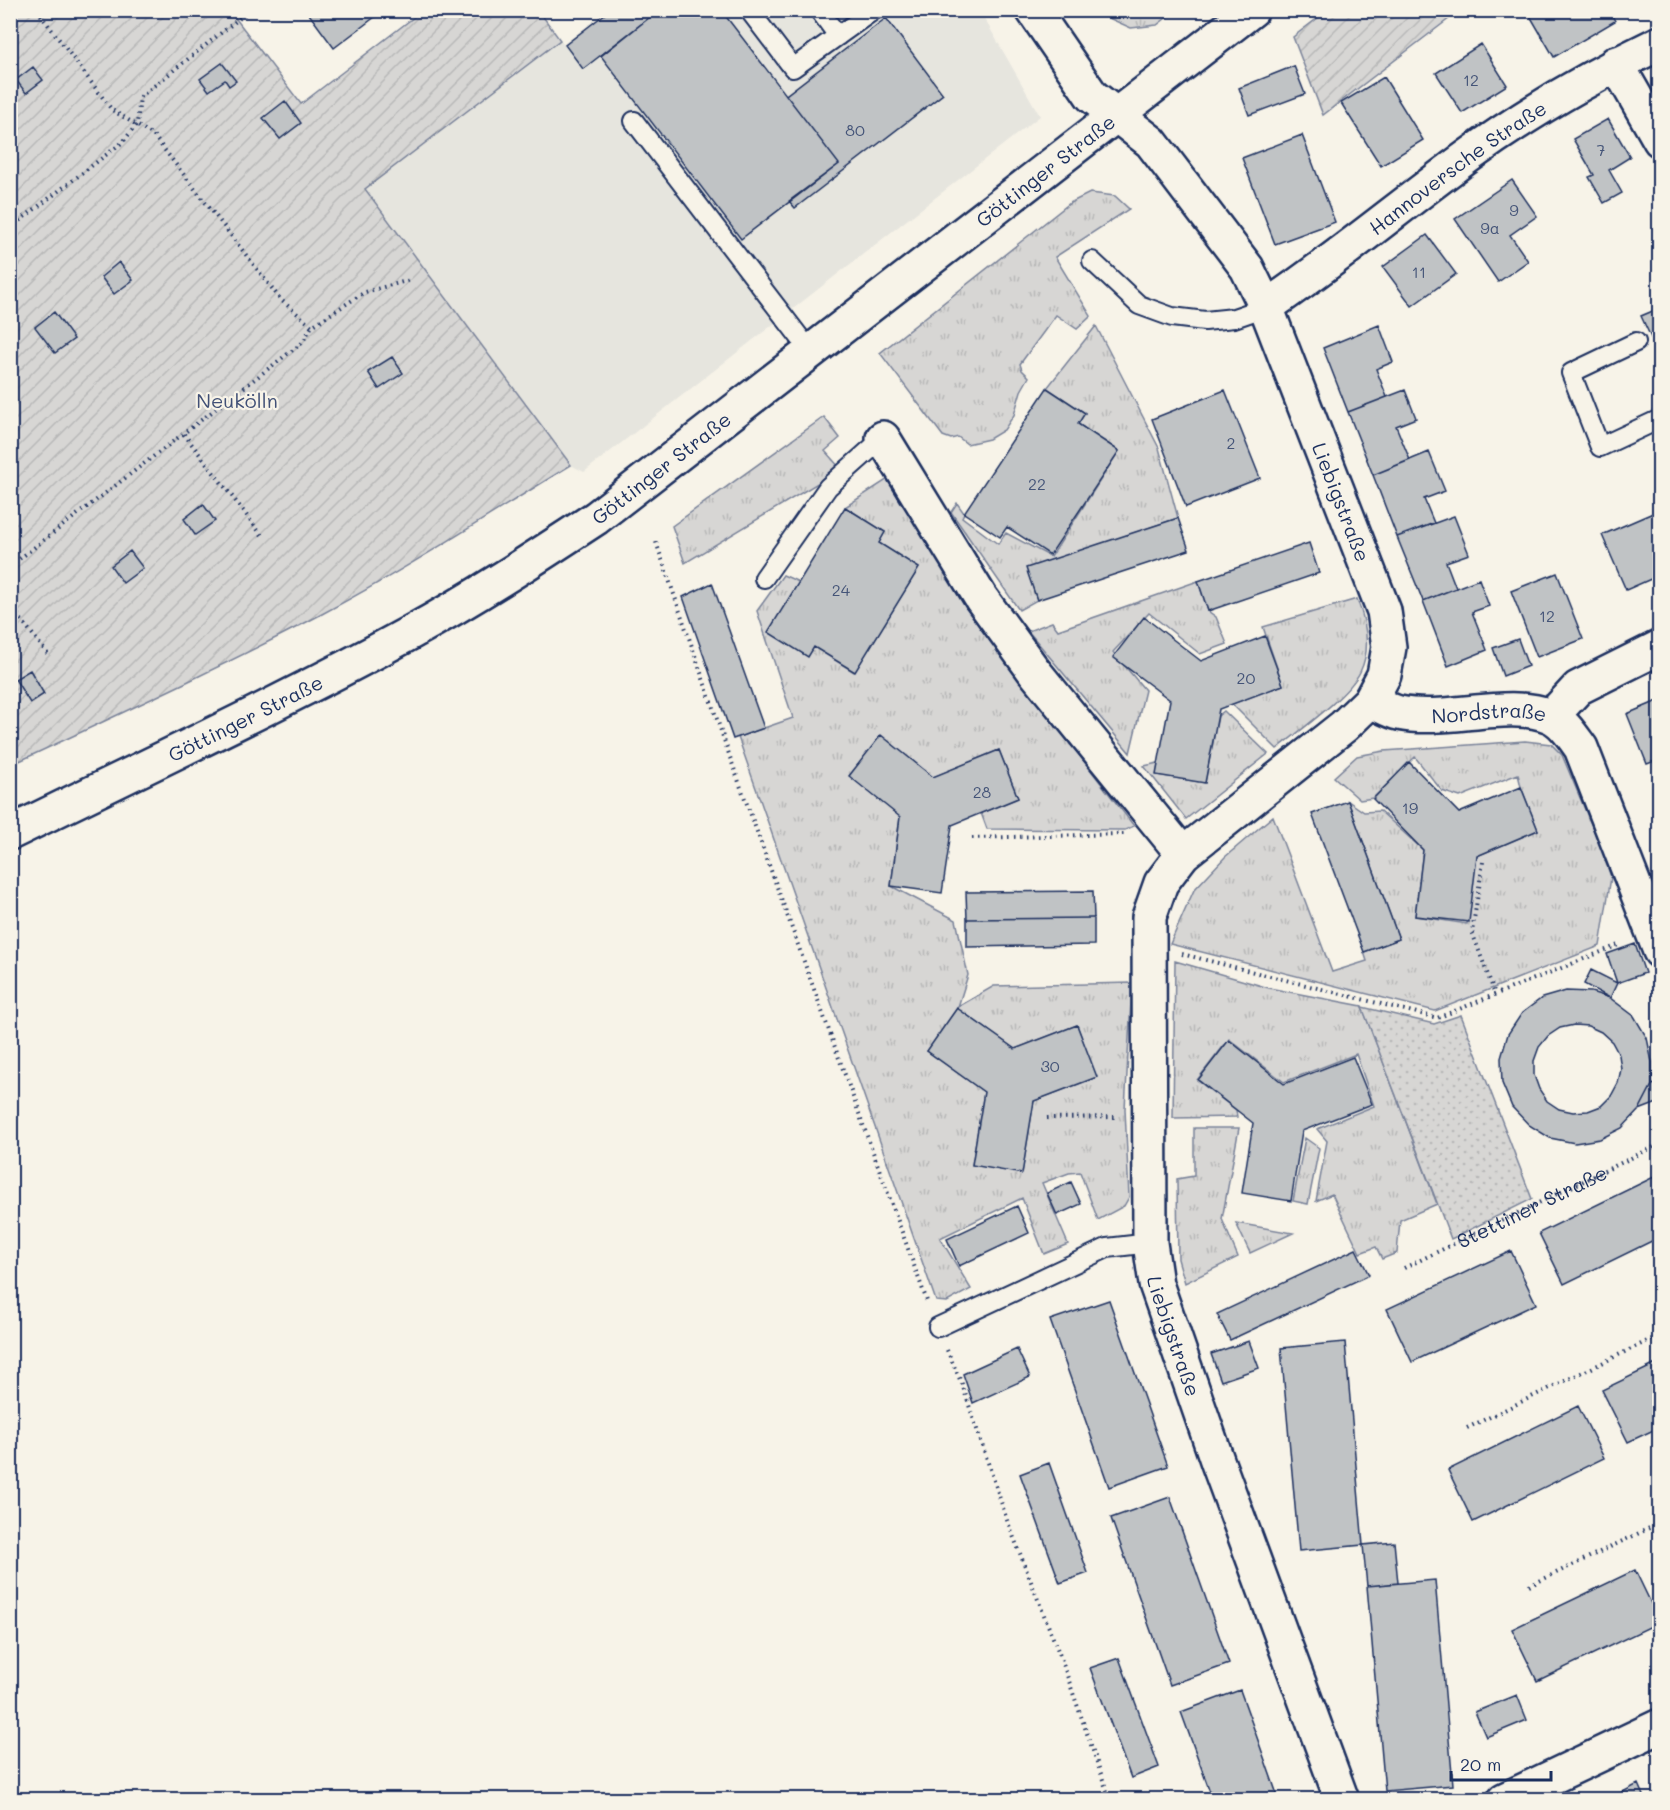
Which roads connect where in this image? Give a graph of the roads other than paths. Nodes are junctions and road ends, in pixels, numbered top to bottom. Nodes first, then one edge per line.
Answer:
1 (749, 10) edge
2 (819, 10) edge
3 (873, 10) edge
4 (1033, 10) edge
5 (1252, 10) edge
6 (838, 36) junction
7 (1659, 43) edge
8 (1616, 63) junction
9 (1118, 115) junction
10 (634, 121) dead end
11 (1659, 140) edge
12 (1092, 261) dead end
13 (1266, 307) junction
14 (1636, 342) dead end
15 (811, 352) junction
16 (1659, 419) edge
17 (882, 438) joint
18 (764, 578) dead end
19 (1659, 647) edge
20 (1370, 700) junction
21 (1552, 716) junction
22 (10, 833) edge
23 (1183, 854) junction
24 (1656, 941) edge
25 (1150, 1243) junction
26 (938, 1327) road end
27 (1659, 1726) edge
28 (1342, 1800) edge
29 (1504, 1800) edge

1 - 6 lane
2 - 6 lane
3 - 6 lane
4 - 9 street, Liebigstraße
5 - 9 street, Göttinger Straße
7 - 8 street, Hannoversche Straße
8 - 11 street
8 - 13 street, Hannoversche Straße
9 - 13 street, Liebigstraße
9 - 15 street, Göttinger Straße
10 - 15 lane
12 - 13 lane
13 - 20 street, Liebigstraße
14 - 16 lane
15 - 22 street, Göttinger Straße
17 - 18 lane
17 - 23 street
19 - 21 street, Nordstraße
20 - 21 street, Nordstraße
20 - 23 street, Liebigstraße
21 - 24 street
23 - 25 street, Liebigstraße
25 - 26 lane
25 - 28 street, Liebigstraße
27 - 29 street

